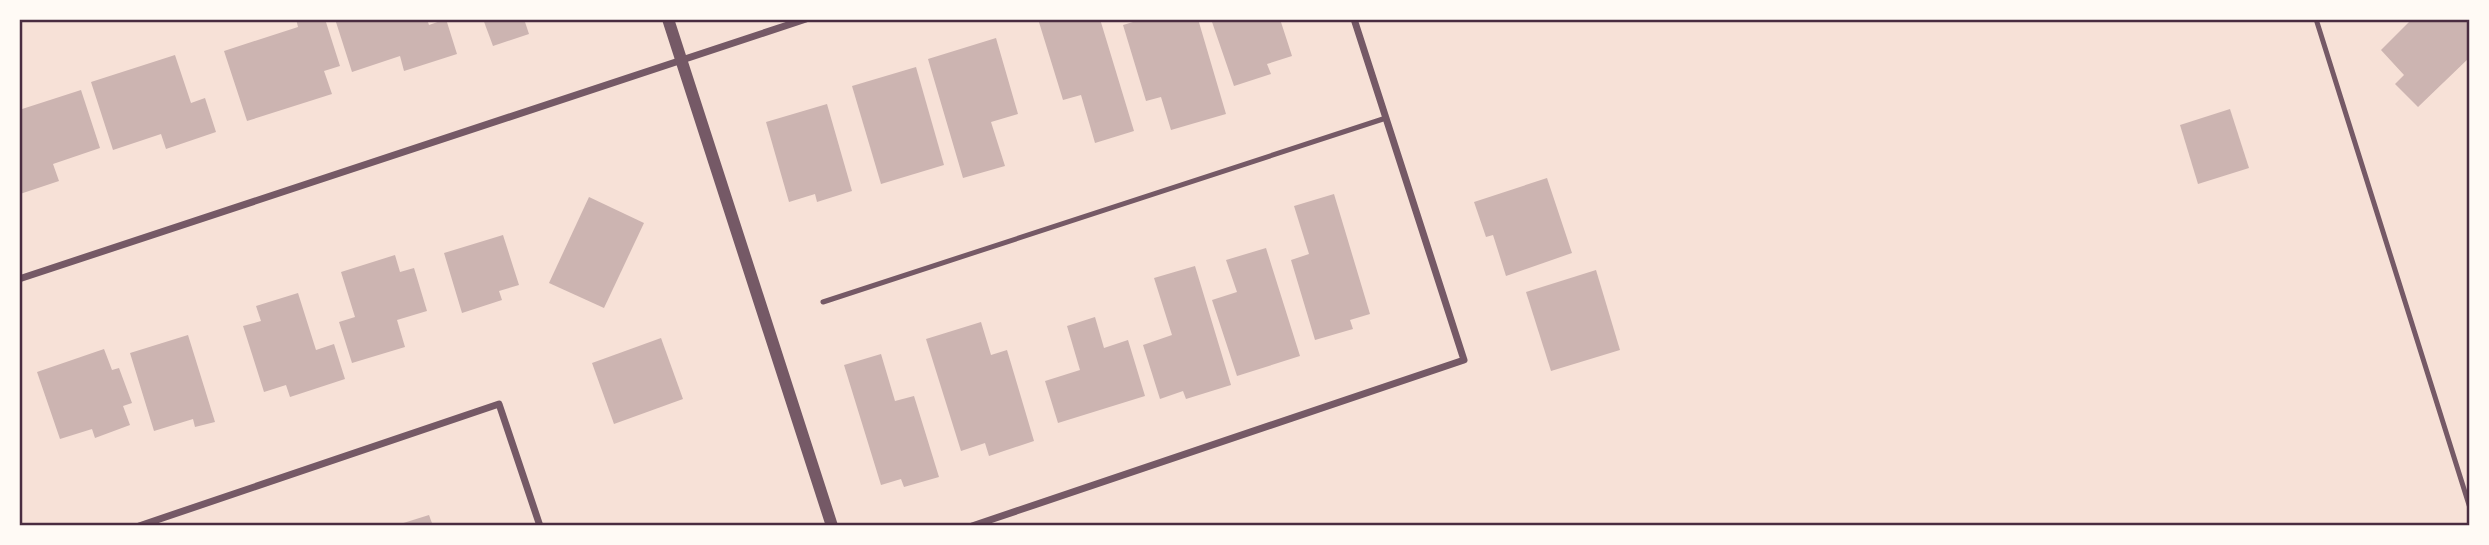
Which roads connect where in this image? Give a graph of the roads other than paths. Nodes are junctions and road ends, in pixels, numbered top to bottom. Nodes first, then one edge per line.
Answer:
1 (668, 19) edge
2 (806, 19) edge
3 (1354, 19) edge
4 (2316, 19) edge
5 (680, 60) junction
6 (1386, 118) junction
7 (19, 279) edge
8 (823, 302) dead end
9 (2470, 508) edge
10 (139, 526) edge
11 (540, 526) edge
12 (832, 526) edge
13 (972, 526) edge

1 - 5 street
2 - 5 street
3 - 6 street
4 - 9 lane
5 - 7 street
5 - 12 street
6 - 8 lane
6 - 13 street
10 - 11 street

